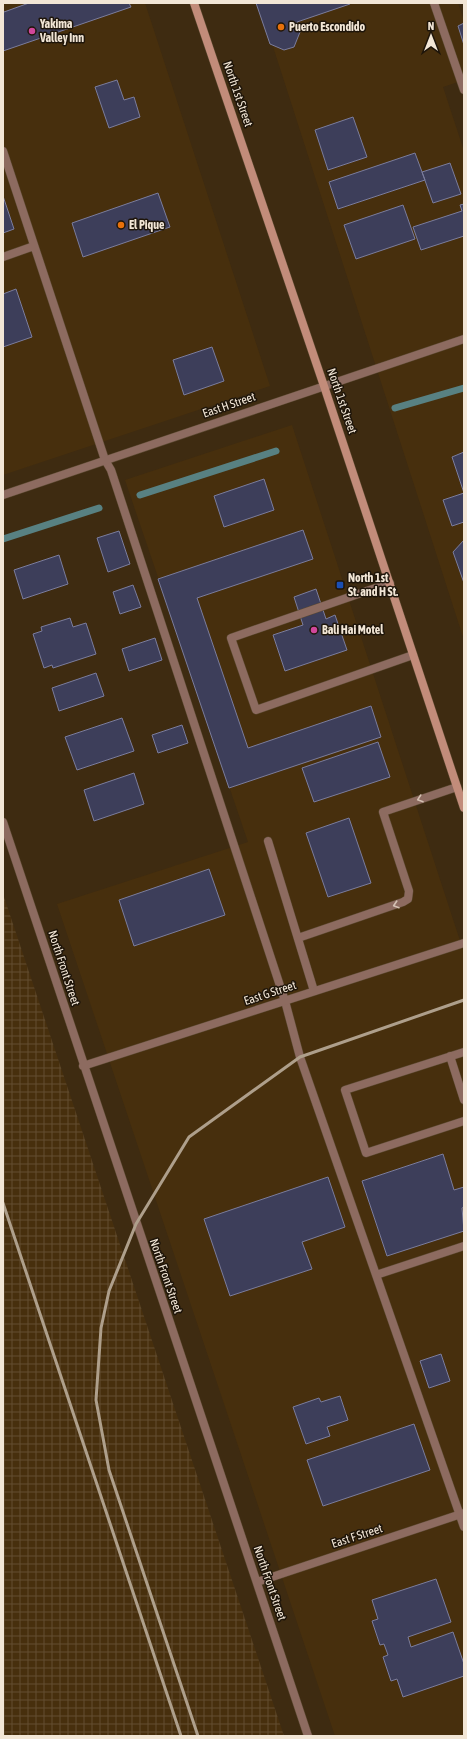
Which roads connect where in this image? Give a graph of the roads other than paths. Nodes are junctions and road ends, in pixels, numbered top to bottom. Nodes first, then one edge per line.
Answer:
1 (194, 3) edge
2 (434, 3) edge
3 (464, 90) edge
4 (3, 151) edge
5 (34, 246) junction
6 (3, 257) edge
7 (464, 339) edge
8 (324, 386) junction
9 (105, 460) junction
10 (3, 495) edge
11 (390, 583) junction
12 (413, 655) junction
13 (457, 787) junction
14 (464, 808) edge
15 (3, 822) edge
16 (268, 841) dead end
17 (298, 938) junction
18 (464, 943) edge
19 (314, 991) junction
20 (285, 1001) junction
21 (464, 1052) edge
22 (450, 1056) junction
23 (83, 1066) junction
24 (464, 1100) edge
25 (464, 1121) edge
26 (464, 1246) edge
27 (376, 1275) junction
28 (462, 1514) edge
29 (464, 1527) edge
30 (257, 1582) junction
31 (308, 1736) edge

1 - 8 main road, North 1st Street
2 - 3 street
4 - 5 street
5 - 6 street
5 - 9 street
7 - 8 street, East H Street
8 - 9 street, East H Street
8 - 11 main road, North 1st Street
9 - 10 street, East H Street
9 - 20 street
11 - 12 main road, North 1st Street
11 - 12 street
12 - 13 main road, North 1st Street
13 - 14 main road, North 1st Street
13 -> 17 street
15 - 23 street, North Front Street
16 - 17 street
17 - 19 street
18 - 19 street, East G Street
19 - 20 street, East G Street
20 - 23 street, East G Street
20 - 27 street
21 - 22 street
22 - 24 street
22 - 25 street
23 - 30 street, North Front Street
26 - 27 street
27 - 28 street
28 - 29 street
28 - 30 street, East F Street
30 - 31 street, North Front Street

